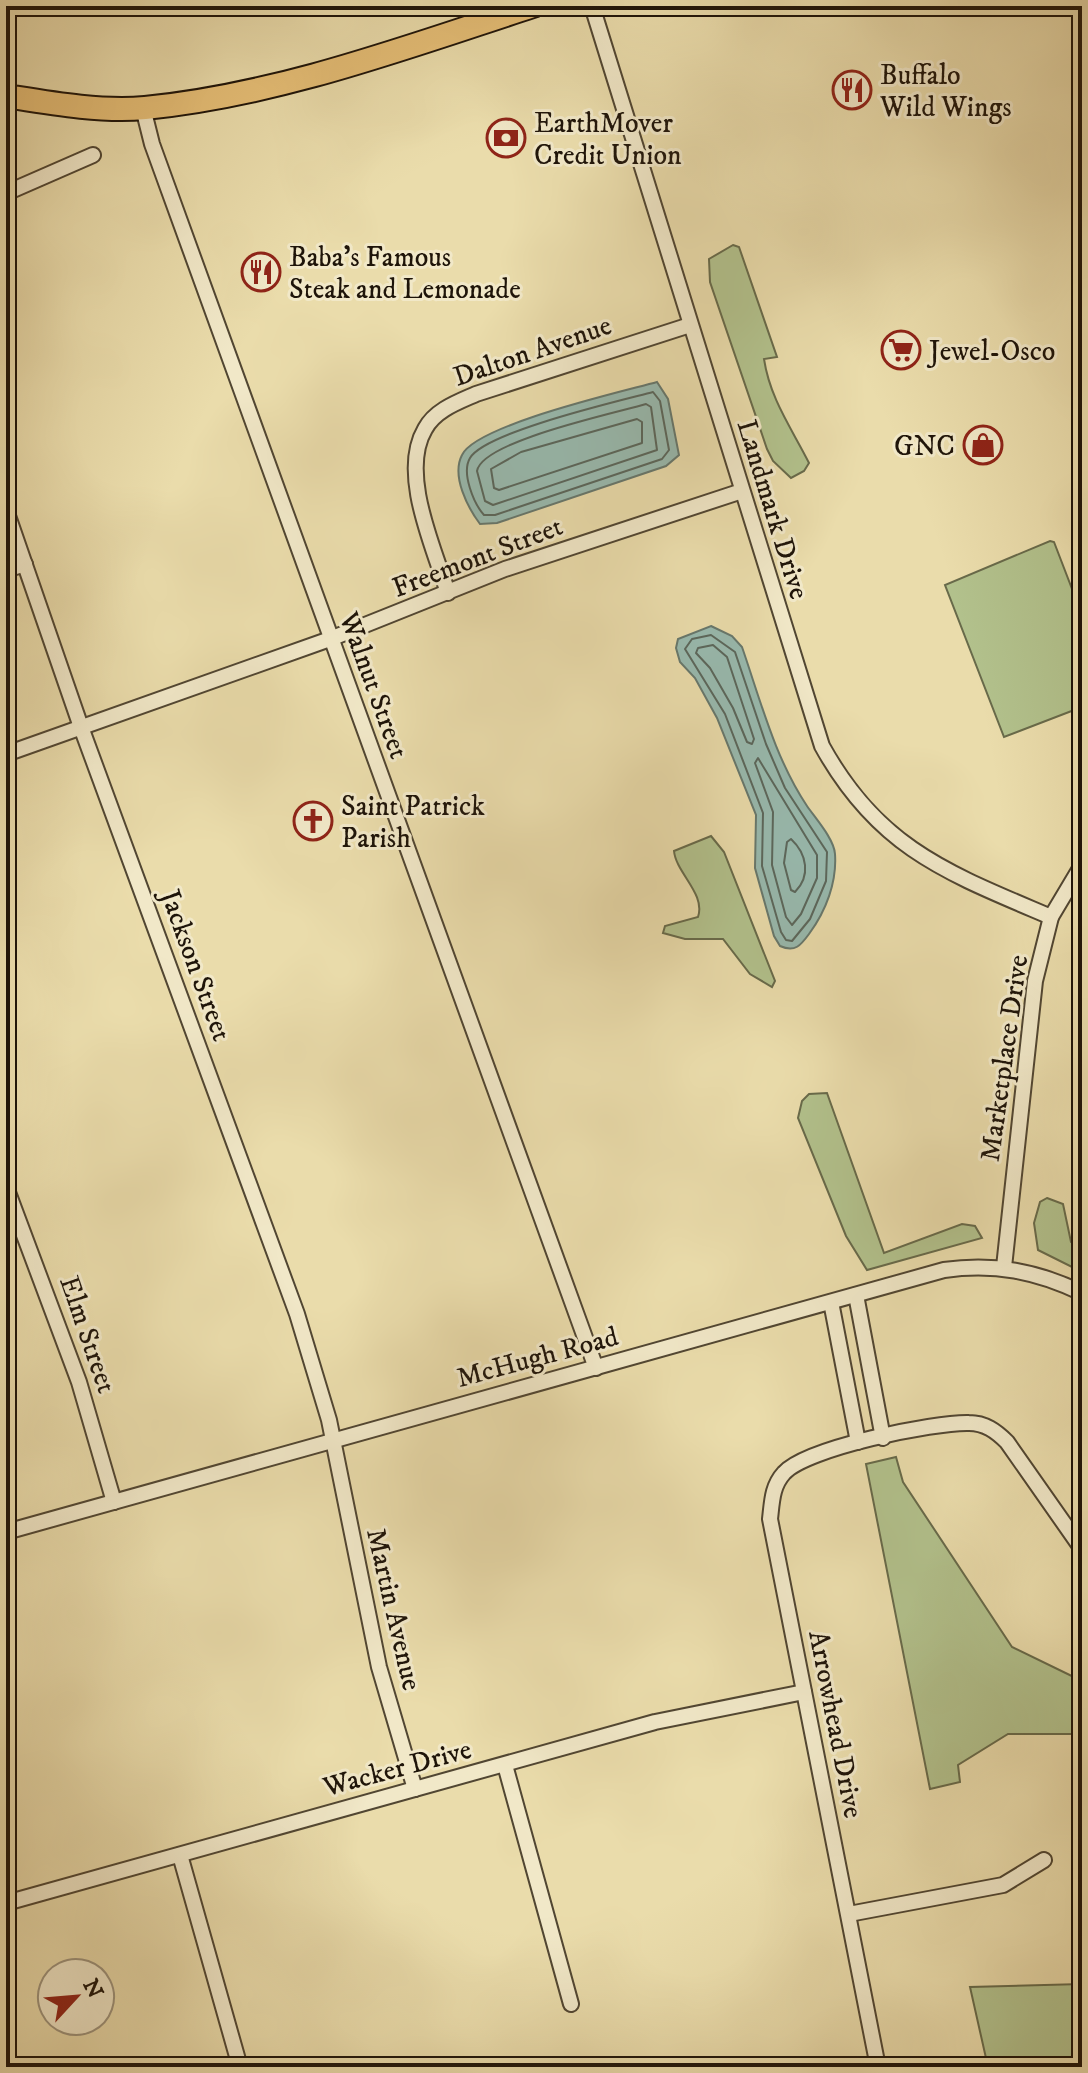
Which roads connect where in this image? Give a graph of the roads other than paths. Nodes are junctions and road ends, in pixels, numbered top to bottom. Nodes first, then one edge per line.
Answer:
1 (533, 6) edge
2 (592, 6) edge
3 (6, 96) edge
4 (143, 108) junction
5 (93, 155) dead end
6 (6, 193) edge
7 (690, 325) junction
8 (742, 491) junction
9 (6, 510) edge
10 (25, 564) junction
11 (6, 570) edge
12 (448, 593) junction
13 (330, 639) junction
14 (81, 727) junction
15 (6, 754) edge
16 (1082, 865) edge
17 (1051, 917) junction
18 (6, 1187) edge
19 (1004, 1267) junction
20 (1082, 1293) edge
21 (856, 1295) junction
22 (831, 1302) junction
23 (596, 1368) junction
24 (883, 1438) junction
25 (333, 1439) junction
26 (858, 1442) junction
27 (114, 1502) junction
28 (6, 1532) edge
29 (1082, 1549) edge
30 (804, 1692) junction
31 (505, 1765) junction
32 (415, 1789) junction
33 (180, 1855) junction
34 (1044, 1860) dead end
35 (6, 1903) edge
36 (849, 1914) junction
37 (571, 2004) dead end
38 (240, 2067) edge
39 (878, 2067) edge

1 - 4 highway
2 - 7 street, Landmark Drive
3 - 4 highway
4 - 13 street, Walnut Street
5 - 6 street
7 - 8 street, Landmark Drive
7 - 12 street, Dalton Avenue
8 - 12 street, Freemont Street
8 - 17 street, Landmark Drive
9 - 10 street, Jackson Street
10 - 11 street
10 - 14 street, Jackson Street
12 - 13 street, Freemont Street
13 - 14 street, Freemont Street
13 - 23 street, Walnut Street
14 - 15 street, Freemont Street
14 - 25 street, Jackson Street
16 - 17 street, Marketplace Drive
17 - 19 street, Marketplace Drive
18 - 27 street, Elm Street
19 - 20 street, McHugh Road
19 - 21 street, McHugh Road
21 - 22 street, McHugh Road
21 - 24 street
22 - 23 street, McHugh Road
22 - 26 street
23 - 25 street, McHugh Road
24 - 26 street, Arrowhead Drive
24 - 29 street, Arrowhead Drive
25 - 27 street, McHugh Road
25 - 32 street, Martin Avenue
26 - 30 street, Arrowhead Drive
27 - 28 street, McHugh Road
30 - 31 street, Wacker Drive
30 - 36 street, Arrowhead Drive
31 - 32 street, Wacker Drive
31 - 37 street
32 - 33 street, Wacker Drive
33 - 35 street, Wacker Drive
33 - 38 street
34 - 36 street
36 - 39 street, Arrowhead Drive

